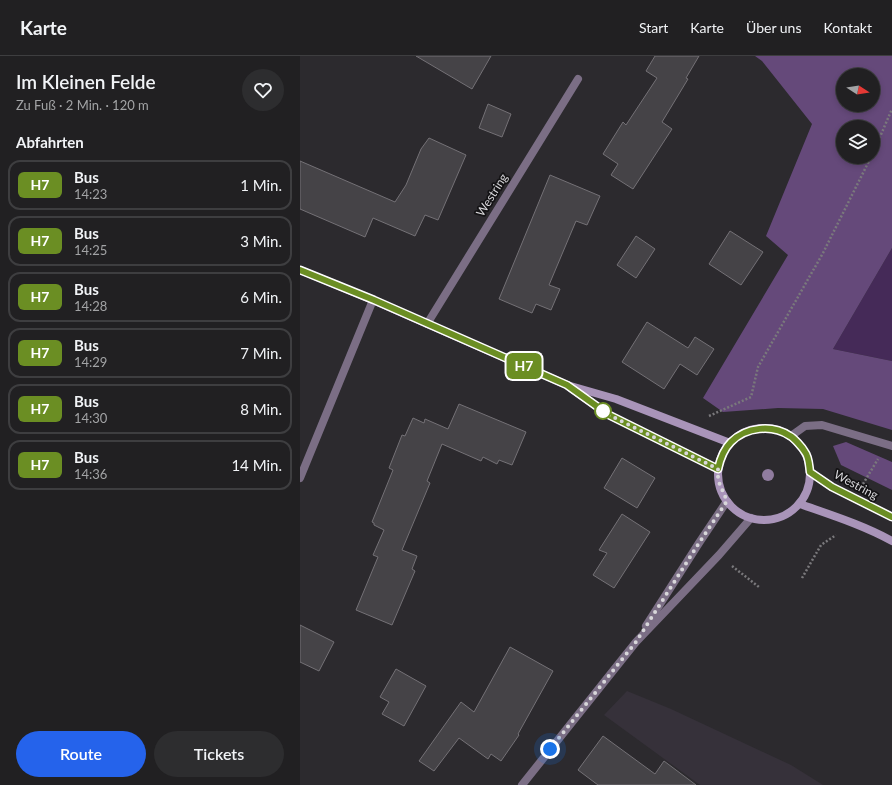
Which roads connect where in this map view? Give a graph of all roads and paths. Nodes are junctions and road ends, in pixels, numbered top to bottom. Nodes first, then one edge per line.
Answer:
1 (578, 79) dead end
2 (892, 109) edge
3 (880, 137) edge
4 (868, 164) edge
5 (300, 270) edge
6 (374, 300) junction
7 (428, 324) junction
8 (567, 385) junction
9 (687, 426) junction
10 (791, 436) junction
11 (730, 443) junction
12 (892, 446) edge
13 (718, 469) junction
14 (810, 472) junction
15 (300, 478) edge
16 (727, 501) junction
17 (800, 504) junction
18 (892, 517) edge
19 (751, 518) junction
20 (892, 541) edge
21 (636, 642) junction
22 (522, 785) edge

1 - 7 street, Westring
2 - 3 path
4 - 9 path
5 - 6 street
6 - 7 street
6 - 15 street
7 - 8 street
8 - 9 street
8 - 13 street
9 - 11 street
10 - 11 street
10 - 12 street
10 - 14 street
11 - 13 street
13 - 16 street
14 - 17 street
14 - 18 street, Westring
16 - 19 street
16 - 21 street
17 - 19 street
17 - 20 street
19 - 21 street
21 - 22 street

